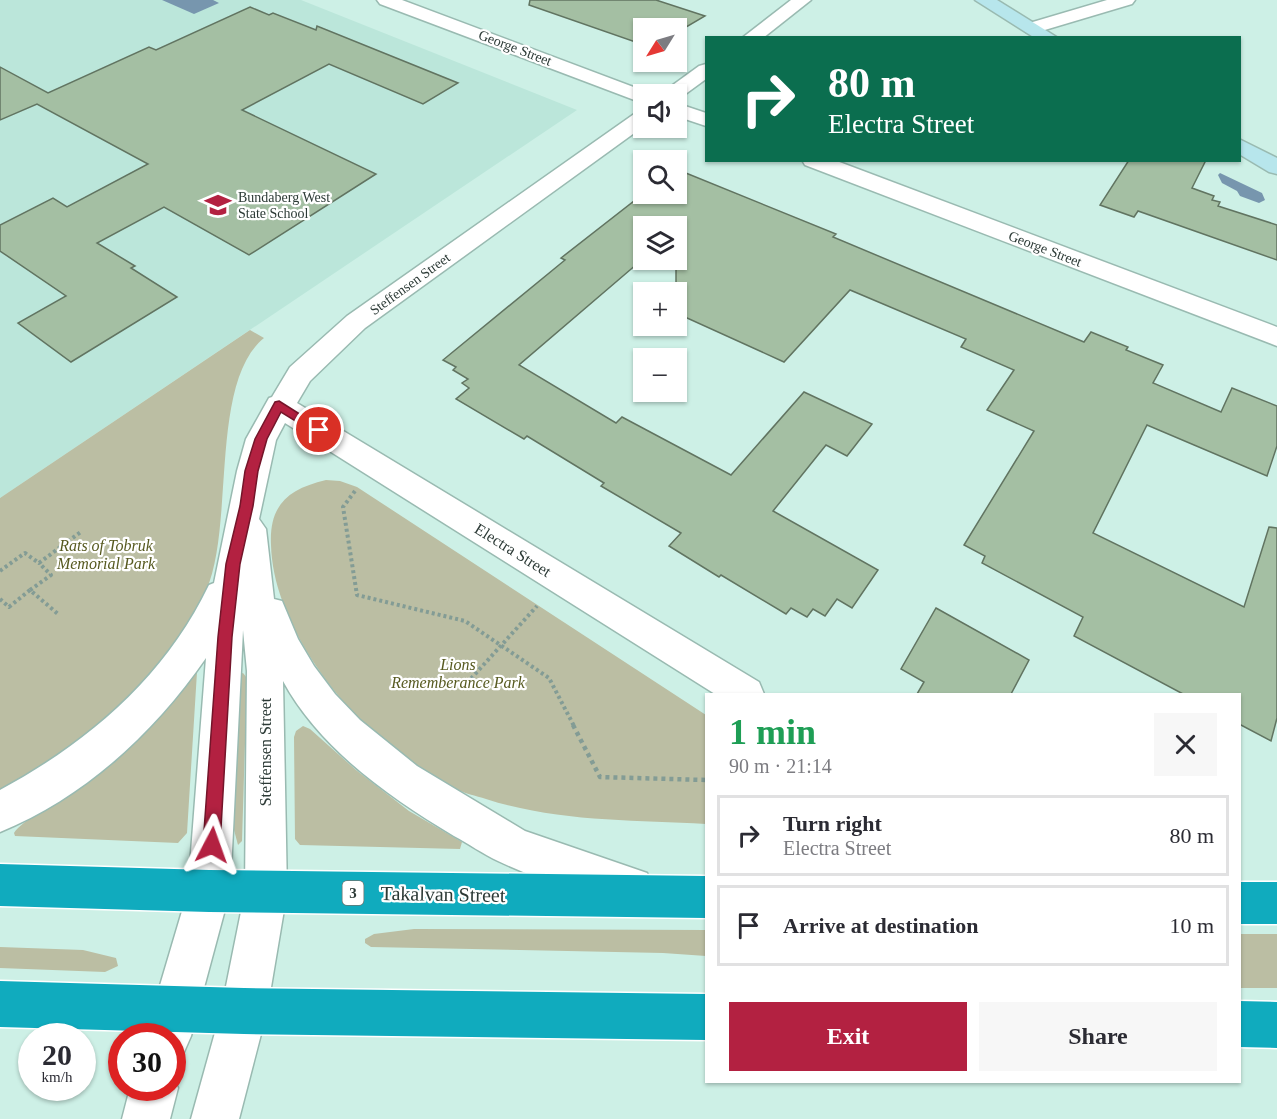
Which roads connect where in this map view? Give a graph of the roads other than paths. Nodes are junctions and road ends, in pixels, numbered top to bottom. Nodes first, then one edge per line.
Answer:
1 (386, 0) edge
2 (801, 0) edge
3 (984, 0) edge
4 (1126, 0) edge
5 (1032, 28) junction
6 (754, 36) edge
7 (1046, 36) edge
8 (705, 71) edge
9 (687, 84) edge
10 (633, 93) edge
11 (687, 113) edge
12 (705, 120) edge
13 (633, 124) edge
14 (1241, 146) edge
15 (818, 162) edge
16 (1277, 167) edge
17 (1277, 337) edge
18 (279, 405) junction
19 (243, 563) junction
20 (744, 693) edge
21 (0, 812) edge
22 (0, 885) edge
23 (209, 891) junction
24 (266, 892) junction
25 (661, 897) junction
26 (705, 897) edge
27 (1241, 903) edge
28 (1277, 903) edge
29 (0, 1004) edge
30 (244, 1011) junction
31 (705, 1017) edge
32 (172, 1023) edge
33 (1241, 1024) edge
34 (1277, 1025) edge
35 (151, 1101) edge
36 (146, 1119) edge
37 (215, 1119) edge

1 - 10 street, George Street
2 - 6 street
3 - 5 main road
4 - 5 street
5 - 7 main road
8 - 9 street
11 - 12 street
13 - 18 street, Steffensen Street
14 - 16 main road
15 - 17 street, George Street
18 - 19 street, Steffensen Street
18 - 20 street, Electra Street
19 - 21 street
19 - 23 street, Steffensen Street
19 - 24 street, Steffensen Street
19 - 25 street
22 - 23 highway, Takalvan Street / 3
23 - 24 highway, Takalvan Street / 3
23 - 32 street, Steffensen Street
24 - 25 highway, Takalvan Street / 3
24 - 30 street, Steffensen Street
25 - 26 highway, Takalvan Street / 3
27 - 28 highway
29 - 32 highway
30 - 31 highway
30 - 32 highway
30 - 37 street, Steffensen Street
33 - 34 highway
35 - 36 street

